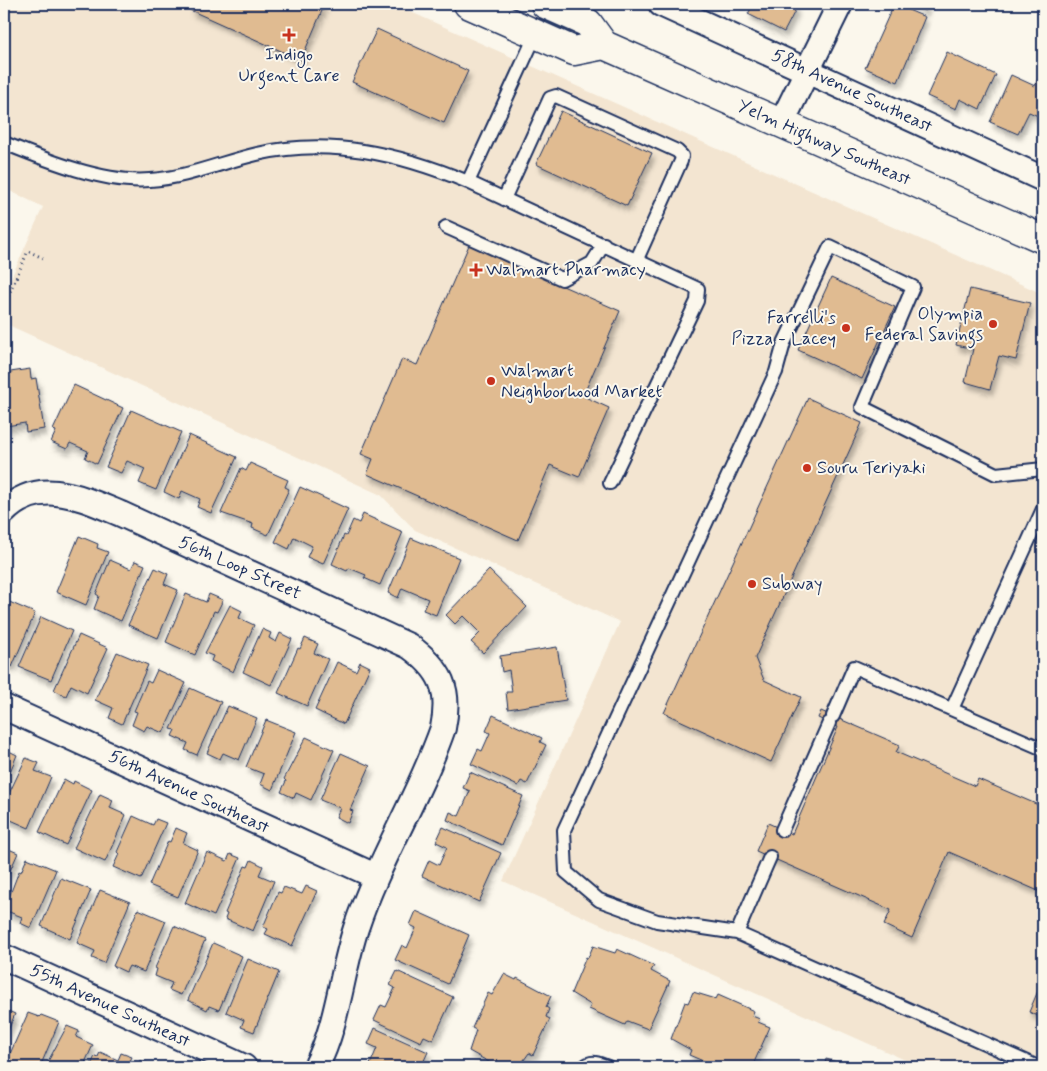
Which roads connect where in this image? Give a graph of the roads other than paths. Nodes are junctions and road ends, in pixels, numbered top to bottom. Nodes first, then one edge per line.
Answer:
1 (468, 4) edge
2 (545, 4) edge
3 (661, 4) edge
4 (840, 4) edge
5 (536, 34) junction
6 (604, 45) junction
7 (807, 70) junction
8 (781, 124) junction
9 (4, 143) edge
10 (1043, 179) edge
11 (468, 182) junction
12 (504, 199) junction
13 (446, 227) dead end
14 (1043, 239) edge
15 (604, 244) junction
16 (637, 259) junction
17 (1043, 469) edge
18 (610, 483) dead end
19 (11, 506) edge
20 (1043, 509) edge
21 (4, 707) edge
22 (952, 709) junction
23 (1043, 750) edge
24 (782, 830) dead end
25 (770, 857) dead end
26 (375, 876) junction
27 (737, 933) junction
28 (4, 957) edge
29 (244, 1067) edge
30 (316, 1067) edge
31 (584, 1067) edge
32 (608, 1067) edge
33 (1038, 1067) edge

1 - 5 main road
2 - 6 main road, Yelm Highway Southeast
3 - 7 street, 58th Avenue Southeast
4 - 7 street
5 - 6 main road
5 - 11 lane
6 - 8 main road, Yelm Highway Southeast
7 - 8 street
7 - 10 street, 58th Avenue Southeast
8 - 14 main road, Yelm Highway Southeast
9 - 11 lane
11 - 12 lane
12 - 15 lane
12 - 16 lane
13 - 15 lane
15 - 16 lane
16 - 18 lane
17 - 27 lane
19 - 26 street, 56th Loop Street
20 - 22 lane
21 - 26 street, 56th Avenue Southeast
22 - 23 lane
22 - 24 lane
25 - 27 lane
26 - 30 street
27 - 33 lane
28 - 29 street, 55th Avenue Southeast
31 - 32 lane

